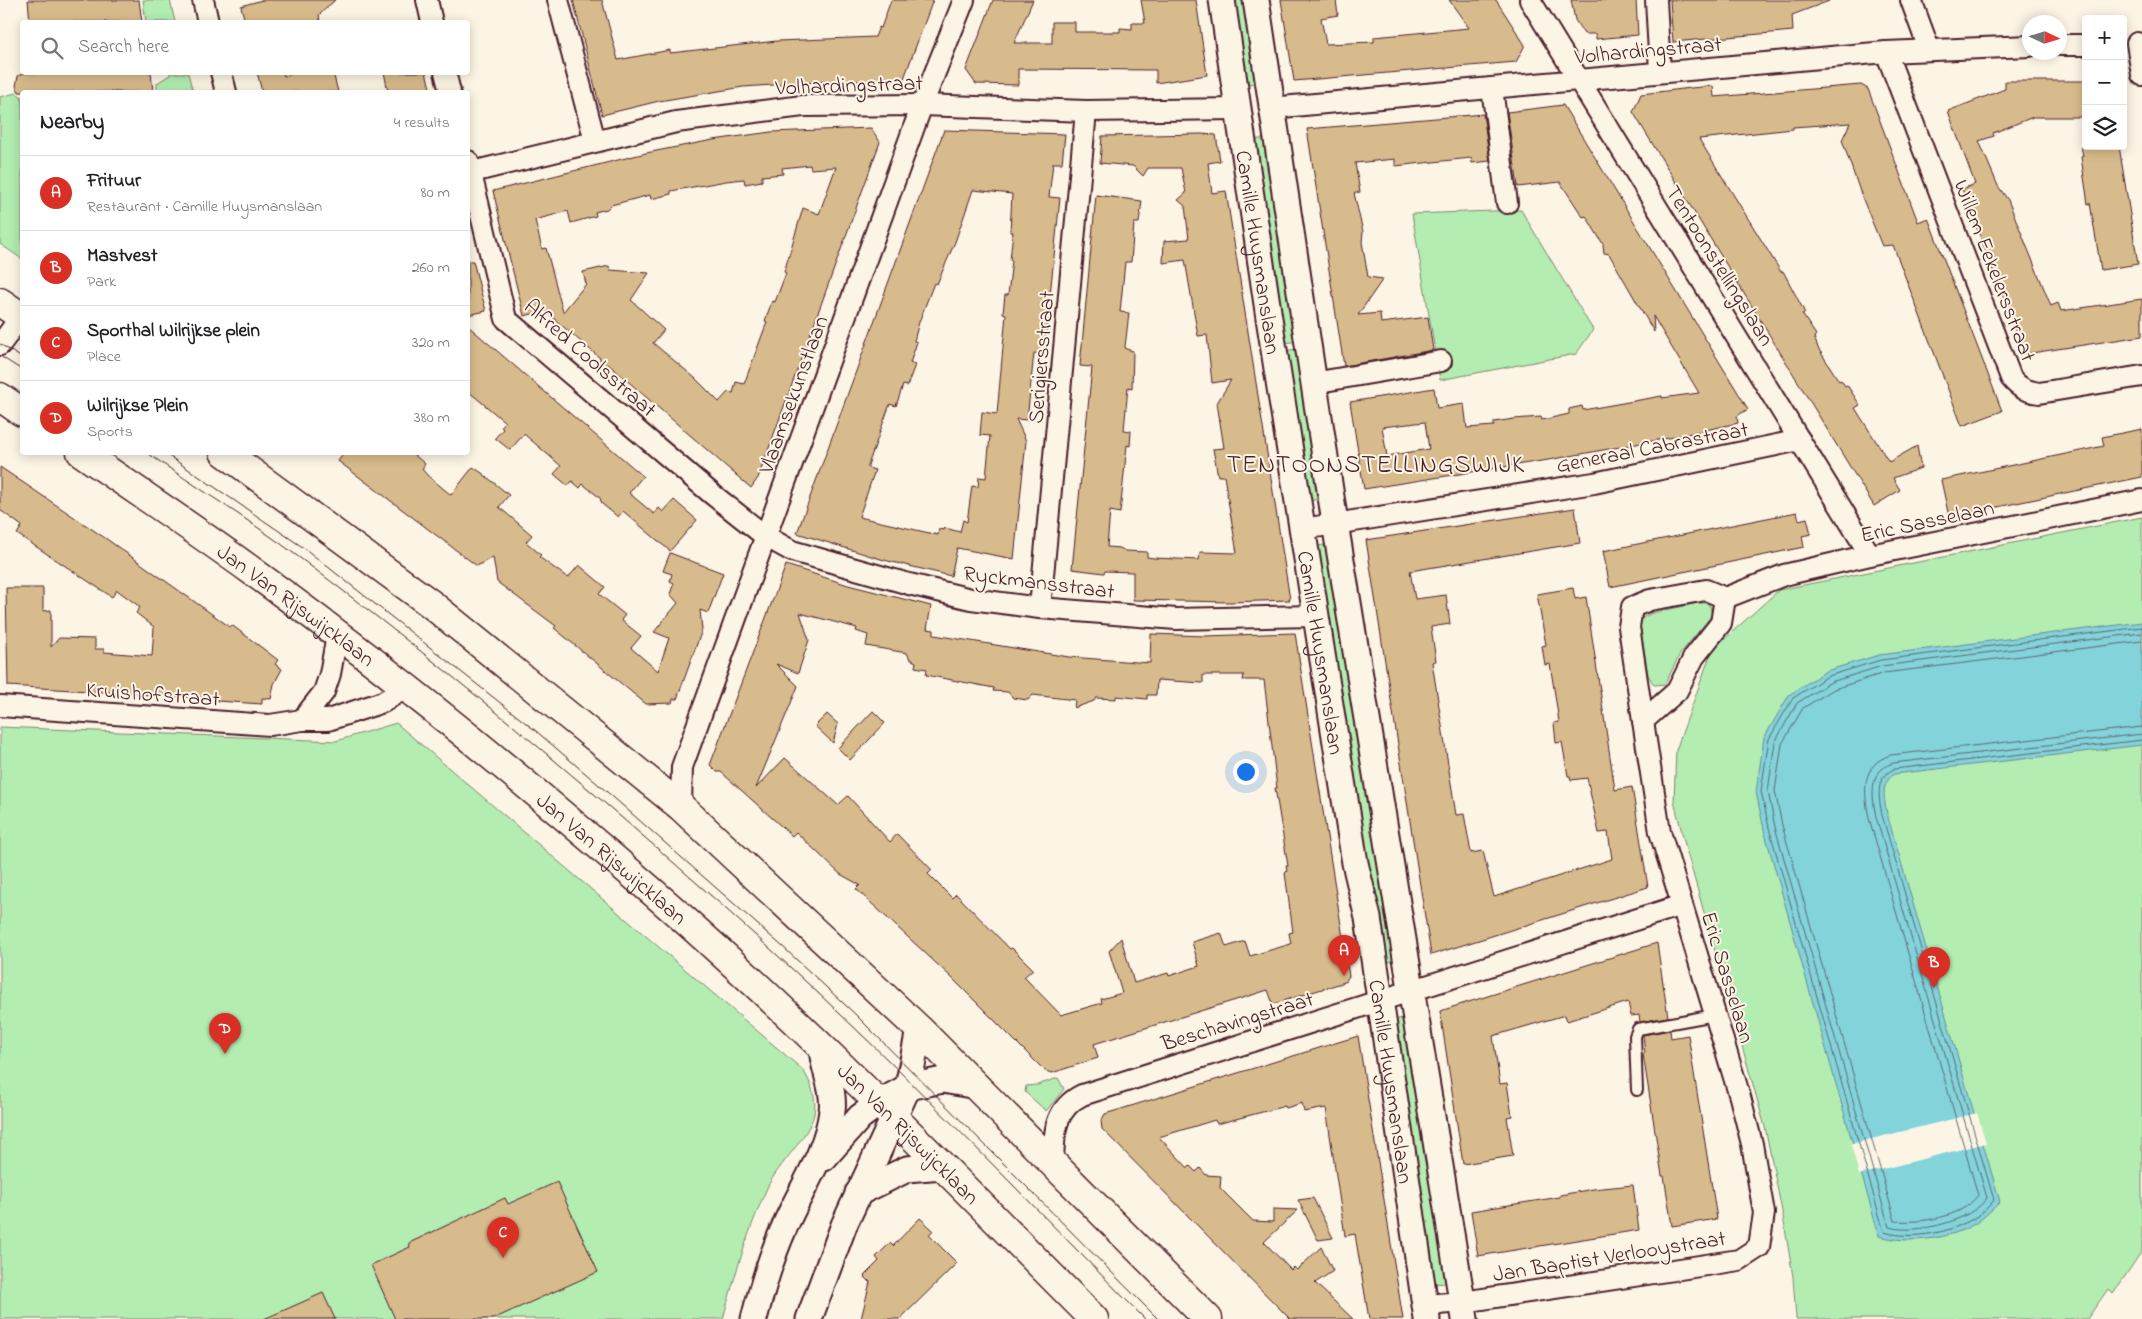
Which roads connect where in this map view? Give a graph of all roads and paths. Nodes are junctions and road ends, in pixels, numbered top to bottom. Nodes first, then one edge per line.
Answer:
1 (203, 0) edge
2 (427, 0) edge
3 (558, 0) edge
4 (964, 0) edge
5 (1222, 0) edge
6 (1256, 0) edge
7 (1530, 0) edge
8 (1656, 0) edge
9 (1911, 0) edge
10 (208, 20) edge
11 (432, 20) edge
12 (2134, 43) edge
13 (2082, 44) edge
14 (2067, 45) edge
15 (2022, 46) edge
16 (1929, 49) junction
17 (1886, 52) junction
18 (1660, 71) junction
19 (222, 75) edge
20 (446, 75) edge
21 (2142, 75) edge
22 (1579, 79) junction
23 (1492, 88) junction
24 (226, 90) edge
25 (450, 90) edge
26 (922, 105) junction
27 (1271, 108) junction
28 (1238, 109) junction
29 (1086, 111) junction
30 (594, 141) junction
31 (470, 169) edge
32 (470, 177) edge
33 (1507, 203) dead end
34 (16, 312) edge
35 (0, 345) edge
36 (1441, 361) dead end
37 (2142, 376) edge
38 (1312, 383) junction
39 (0, 397) edge
40 (20, 411) edge
41 (1800, 440) junction
42 (85, 455) edge
43 (228, 455) edge
44 (2142, 500) edge
45 (1335, 524) junction
46 (1303, 528) junction
47 (765, 536) junction
48 (1870, 555) junction
49 (1725, 598) junction
50 (1040, 608) junction
51 (1316, 616) junction
52 (337, 635) junction
53 (406, 687) junction
54 (0, 706) edge
55 (302, 720) junction
56 (1643, 721) junction
57 (681, 808) junction
58 (1682, 905) junction
59 (1413, 991) junction
60 (1381, 1000) junction
61 (1715, 1015) junction
62 (919, 1028) junction
63 (822, 1048) junction
64 (977, 1086) junction
65 (908, 1087) junction
66 (1637, 1090) dead end
67 (887, 1110) junction
68 (1053, 1162) junction
69 (942, 1166) junction
70 (813, 1170) junction
71 (858, 1193) junction
72 (1759, 1246) joint
73 (1464, 1310) edge
74 (1426, 1312) edge
75 (754, 1319) edge
76 (809, 1319) edge
77 (1094, 1319) edge
78 (1208, 1319) edge

1 - 10 street
2 - 11 street
3 - 30 street
4 - 26 street, Vlaamsekunstlaan
5 - 28 street, Camille Huysmanslaan
6 - 27 street, Camille Huysmanslaan
7 - 22 street, Tentoonstellingslaan
8 - 18 street
9 - 16 street
12 - 21 street
13 - 14 street
15 - 16 street, Volhardingstraat
16 - 17 street, Volhardingstraat
17 - 18 street, Volhardingstraat
17 - 37 street, Willem Eekelersstraat
18 - 22 street, Volhardingstraat
19 - 24 street
20 - 25 street
22 - 23 street, Volhardingstraat
22 - 41 street, Tentoonstellingslaan
23 - 27 street, Volhardingstraat
23 - 33 street
26 - 29 street, Volhardingstraat
26 - 30 street, Volhardingstraat
26 - 47 street, Vlaamsekunstlaan
27 - 38 street, Camille Huysmanslaan
28 - 29 street, Volhardingstraat
28 - 46 street, Camille Huysmanslaan
29 - 50 street, Serigiersstraat
30 - 31 street, Volhardingstraat
32 - 47 street, Alfred Coolsstraat
34 - 35 street
36 - 38 street
38 - 45 street, Camille Huysmanslaan
39 - 40 main road
41 - 45 street, Generaal Cabrastraat
41 - 48 street, Tentoonstellingslaan
42 - 52 main road, Jan Van Rijswijcklaan
43 - 57 main road
44 - 48 street, Eric Sasselaan
45 - 46 street, Generaal Cabrastraat
45 - 59 street, Camille Huysmanslaan
46 - 51 street, Camille Huysmanslaan
47 - 50 street, Ryckmansstraat
47 - 57 street, Vlaamsekunstlaan
48 - 49 street, Eric Sasselaan
49 - 56 street
49 - 56 street, Eric Sasselaan
50 - 51 street, Ryckmansstraat
51 - 60 street, Camille Huysmanslaan
52 - 53 main road, Jan Van Rijswijcklaan
52 - 55 street
53 - 55 street, Kruishofstraat
53 - 63 main road, Jan Van Rijswijcklaan
54 - 55 street, Kruishofstraat
56 - 58 street, Eric Sasselaan
57 - 62 main road
58 - 59 street, Beschavingstraat
58 - 61 street, Eric Sasselaan
59 - 60 street, Beschavingstraat
59 - 73 street, Camille Huysmanslaan
60 - 68 street, Beschavingstraat
60 - 74 street, Camille Huysmanslaan
61 - 66 lane
61 - 72 street, Eric Sasselaan
62 - 64 main road
62 - 65 street
63 - 67 main road, Jan Van Rijswijcklaan
63 - 70 street
64 - 65 street
64 - 68 main road
65 - 67 street
67 - 69 main road, Jan Van Rijswijcklaan
67 - 70 street
67 - 71 street
68 - 78 main road
69 - 71 street
69 - 77 main road, Jan Van Rijswijcklaan
70 - 75 street
71 - 76 street
72 - 73 street, Jan Baptist Verlooystraat
73 - 74 street, Camille Huysmanslaan

